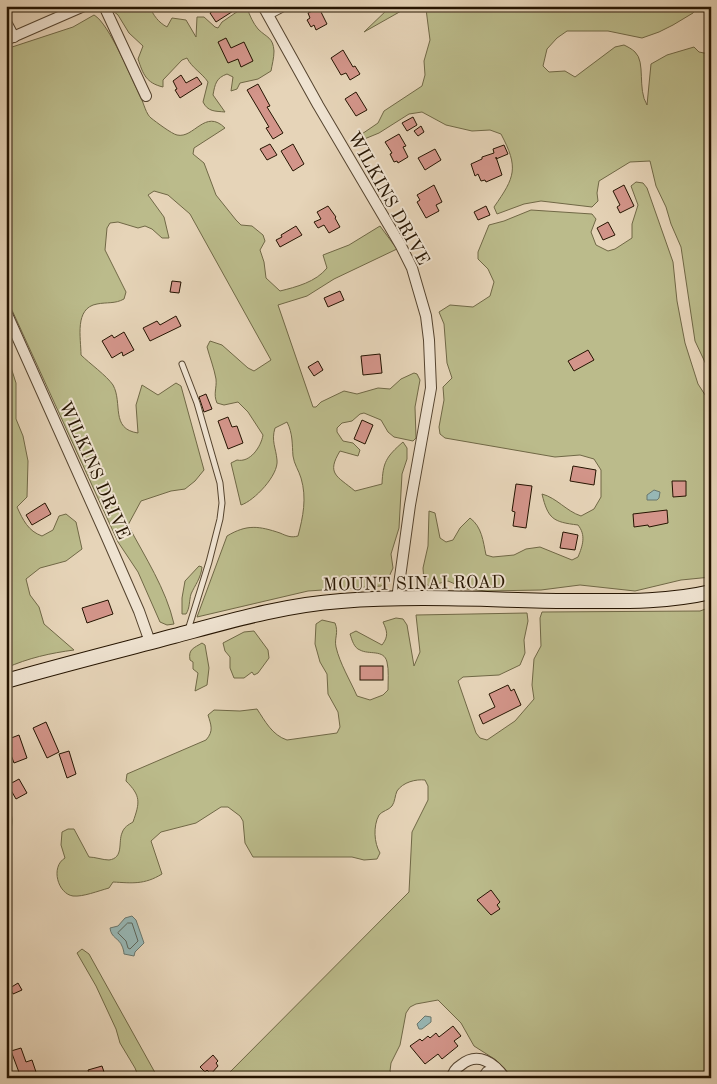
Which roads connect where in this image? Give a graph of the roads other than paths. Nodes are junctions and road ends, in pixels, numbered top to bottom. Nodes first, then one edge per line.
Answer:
1 (84, 6) edge
2 (104, 6) edge
3 (283, 6) edge
4 (266, 10) edge
5 (6, 22) edge
6 (10, 38) edge
7 (146, 96) dead end
8 (6, 312) edge
9 (182, 364) dead end
10 (711, 592) edge
11 (397, 599) junction
12 (187, 633) junction
13 (150, 642) junction
14 (6, 681) edge
15 (496, 1068) junction
16 (452, 1078) edge
17 (483, 1078) edge
18 (505, 1078) edge

1 - 6 street
2 - 7 street
3 - 4 street
4 - 11 street, WILKINS DRIVE
5 - 6 street
8 - 13 street, WILKINS DRIVE
9 - 12 lane
10 - 11 street, MOUNT SINAI ROAD
11 - 12 street, MOUNT SINAI ROAD
12 - 13 street, MOUNT SINAI ROAD
13 - 14 street, MOUNT SINAI ROAD
15 - 16 street
15 - 17 street
15 - 18 street

